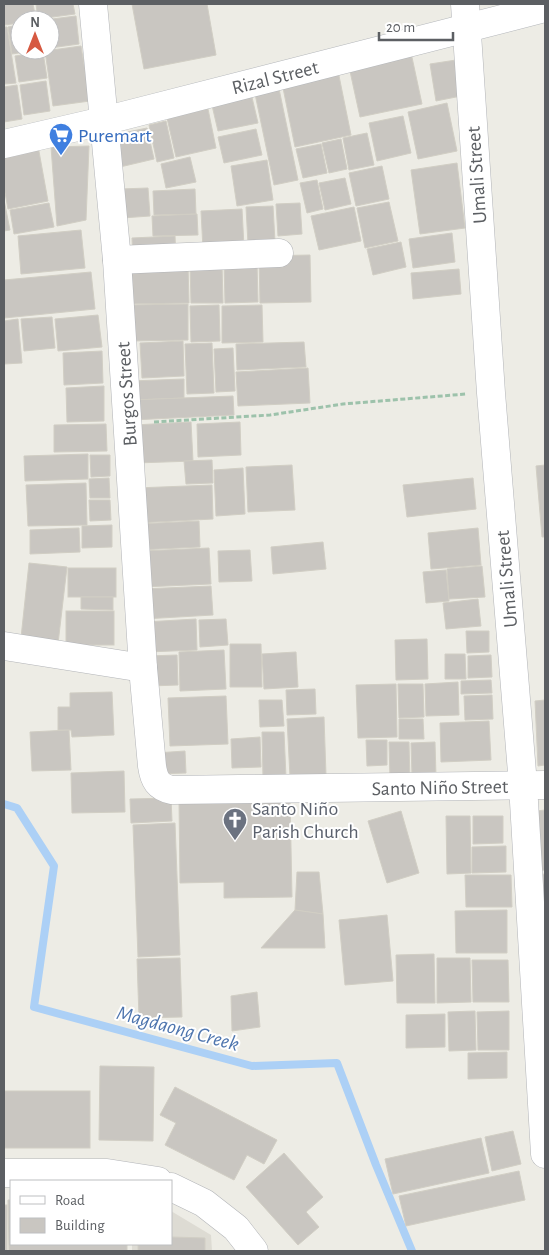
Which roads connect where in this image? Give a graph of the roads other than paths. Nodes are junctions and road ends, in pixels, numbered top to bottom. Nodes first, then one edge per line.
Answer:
1 (93, 4) edge
2 (545, 8) edge
3 (465, 16) edge
4 (103, 121) junction
5 (4, 144) edge
6 (279, 253) dead end
7 (117, 260) junction
8 (4, 646) edge
9 (143, 668) junction
10 (157, 783) joint
11 (534, 785) edge
12 (545, 1154) edge
13 (4, 1174) edge
14 (152, 1180) edge
15 (172, 1187) edge
16 (254, 1251) edge

1 - 4 street, Burgos Street
2 - 3 street, Rizal Street
3 - 4 street, Rizal Street
3 - 11 street, Umali Street
4 - 5 street, Rizal Street
4 - 7 street, Burgos Street
6 - 7 street
7 - 9 street, Burgos Street
8 - 9 street
9 - 10 street, Burgos Street
10 - 11 street, Santo Niño Street
11 - 12 street, Umali Street
13 - 14 street
15 - 16 street

